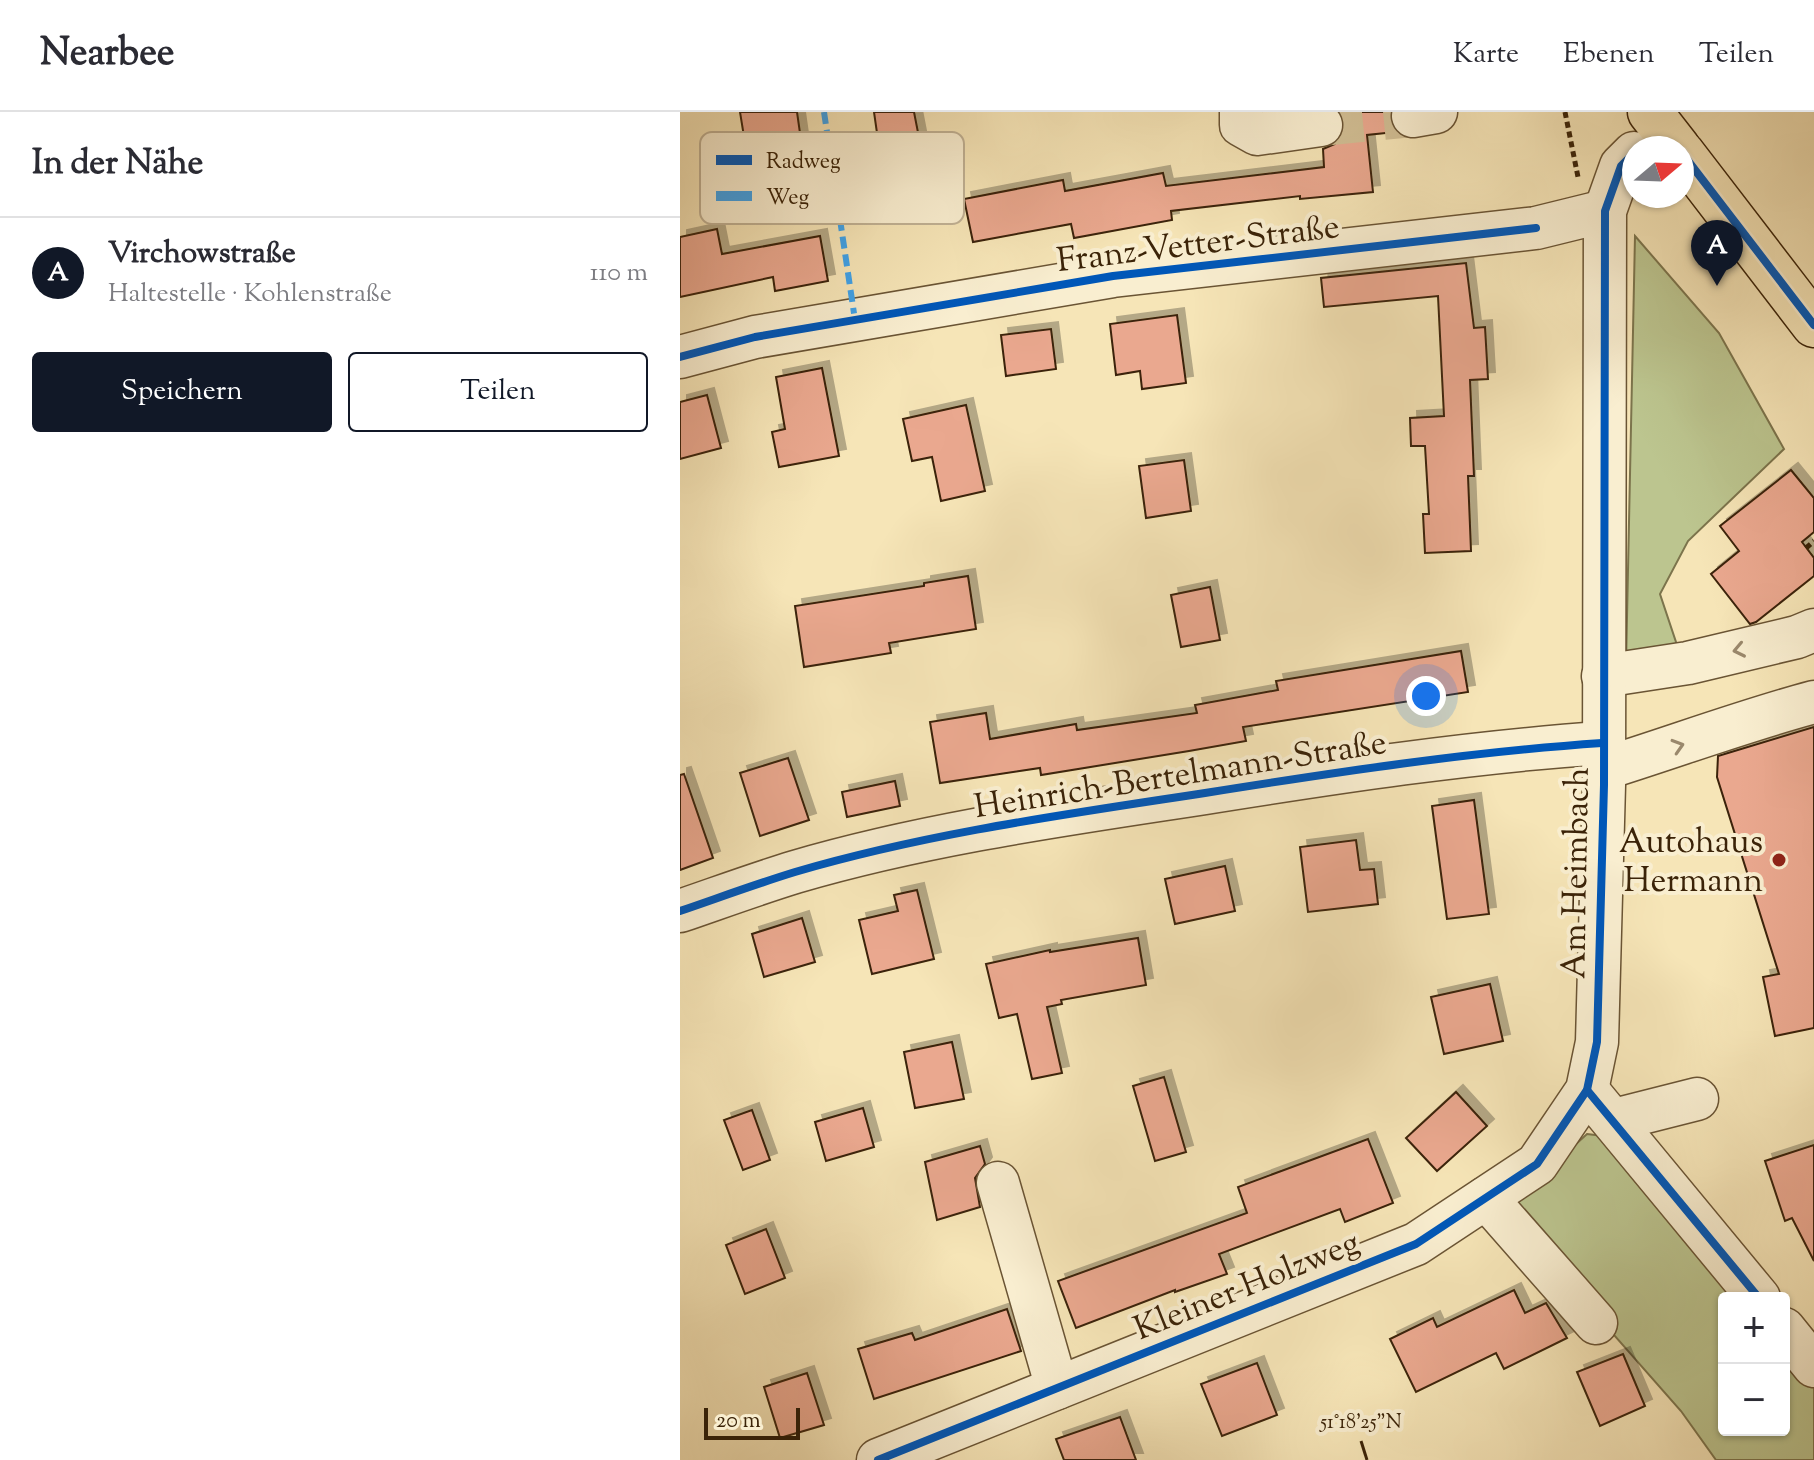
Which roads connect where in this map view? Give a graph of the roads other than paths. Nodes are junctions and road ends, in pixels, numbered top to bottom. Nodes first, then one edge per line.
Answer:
1 (1241, 112) edge
2 (1321, 125) tunnel mouth
3 (1622, 165) edge
4 (1694, 184) edge
5 (1605, 211) junction
6 (1814, 325) edge
7 (680, 357) edge
8 (1814, 630) edge
9 (1603, 676) junction
10 (1814, 702) edge
11 (1603, 756) junction
12 (680, 911) edge
13 (1587, 1090) junction
14 (1697, 1099) dead end
15 (1614, 1120) junction
16 (998, 1183) dead end
17 (1486, 1198) junction
18 (1754, 1292) edge
19 (1596, 1323) dead end
20 (1790, 1336) edge
21 (1814, 1366) edge
22 (1057, 1388) junction
23 (878, 1460) edge

1 - 2 street
3 - 5 street, Am Heimbach
4 - 6 main road
5 - 7 street, Franz-Vetter-Straße
5 - 9 street, Am Heimbach
8 -> 9 street
9 - 11 street, Am Heimbach
11 -> 10 street, Heinrich-Bertelmann-Straße
11 - 12 street, Heinrich-Bertelmann-Straße
11 - 13 street, Am Heimbach
13 - 15 street
13 - 17 street, Kleiner Holzweg
14 - 15 street
15 - 18 street
16 - 22 street
17 - 19 street
17 - 22 street, Kleiner Holzweg
20 - 21 street
22 - 23 street, Kleiner Holzweg

